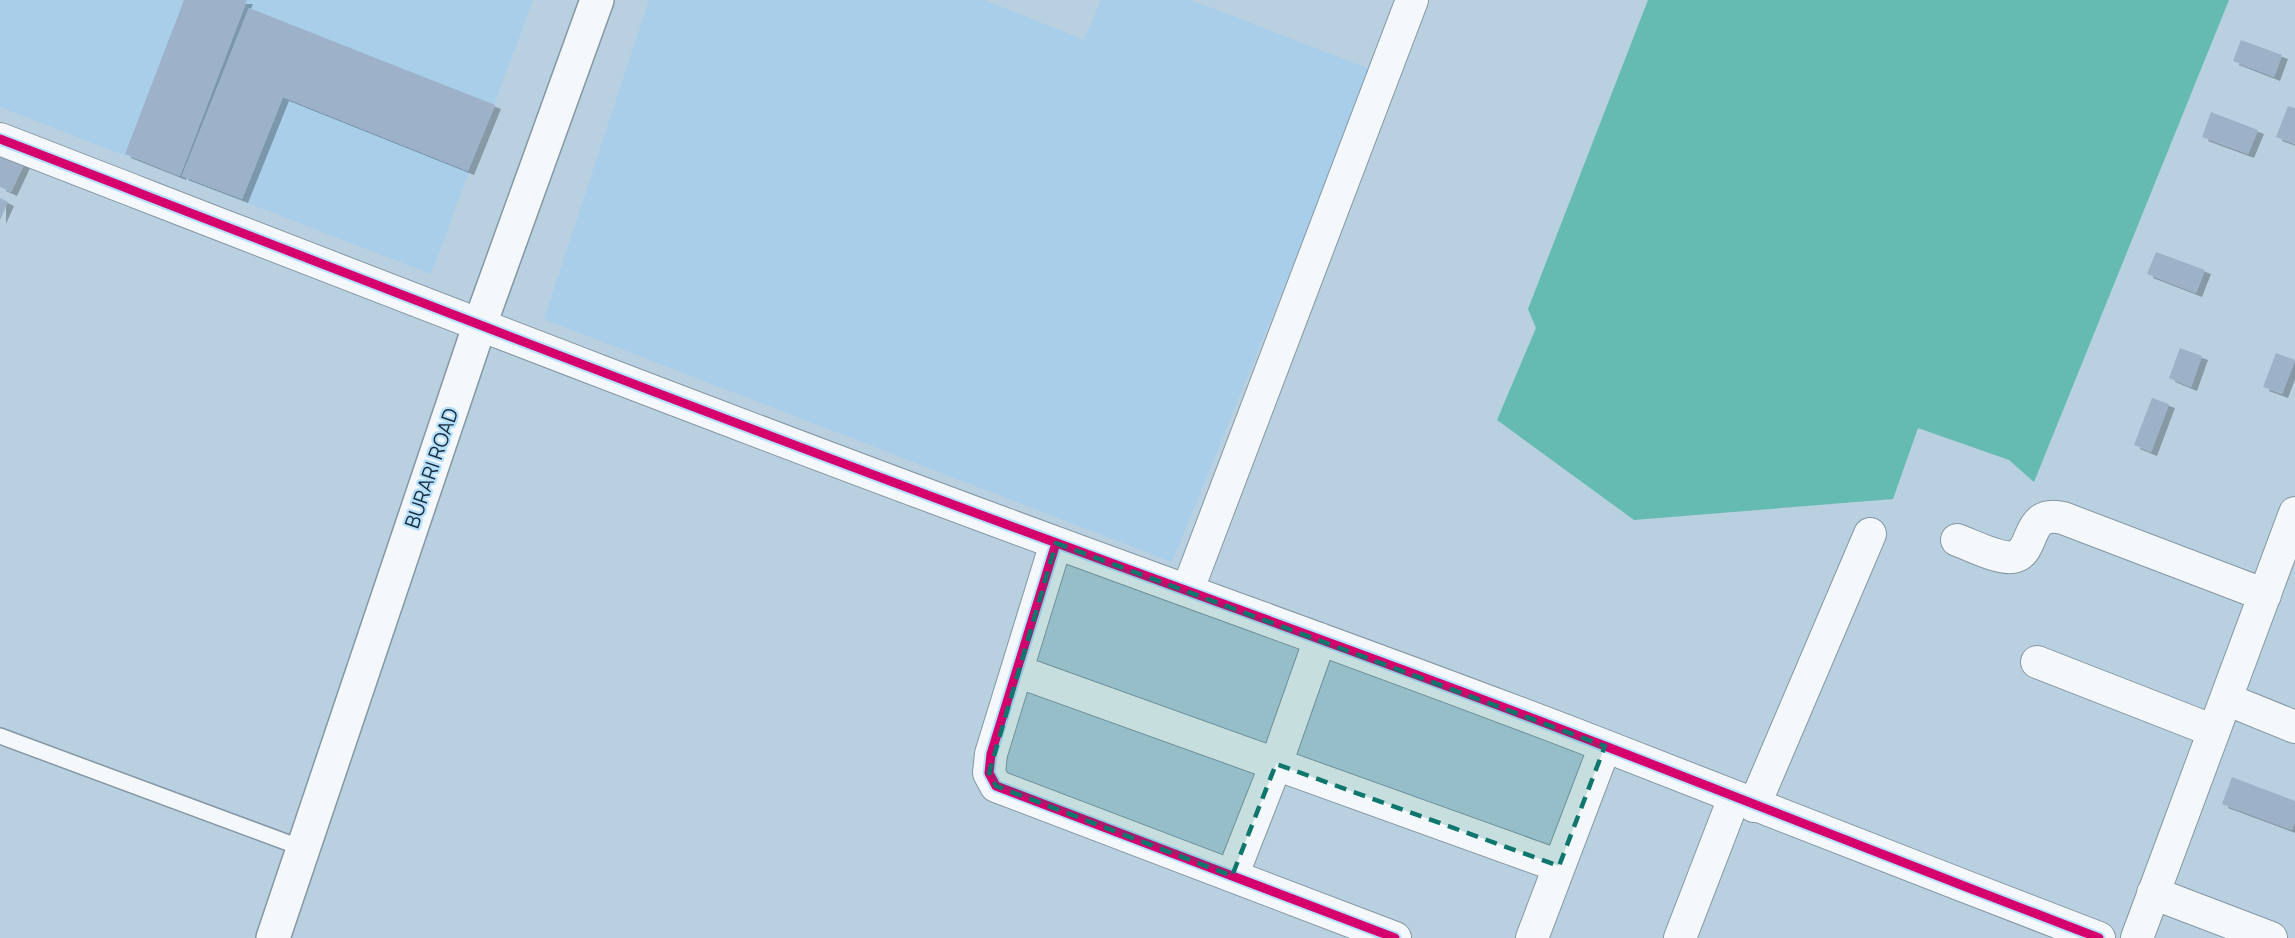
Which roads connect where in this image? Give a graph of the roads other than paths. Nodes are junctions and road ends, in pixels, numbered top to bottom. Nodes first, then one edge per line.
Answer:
1 (597, 0) edge
2 (1412, 0) edge
3 (0, 139) edge
4 (480, 324) junction
5 (2295, 513) edge
6 (1870, 534) dead end
7 (1957, 540) dead end
8 (1056, 543) junction
9 (1188, 590) junction
10 (2265, 595) junction
11 (1320, 639) junction
12 (2037, 662) dead end
13 (1017, 671) junction
14 (2226, 699) junction
15 (2295, 727) edge
16 (2214, 731) junction
17 (0, 736) edge
18 (1605, 746) junction
19 (1276, 764) junction
20 (1744, 802) junction
21 (302, 848) junction
22 (1559, 866) junction
23 (1232, 876) junction
24 (2153, 893) junction
25 (273, 938) edge
26 (1395, 938) edge
27 (1532, 938) edge
28 (1680, 938) edge
29 (2099, 938) edge
30 (2137, 938) edge
31 (2271, 938) edge

1 - 4 main road, BURARI ROAD
2 - 9 street
3 - 4 street
4 - 8 street
4 - 21 main road, BURARI ROAD
5 - 10 street
6 - 20 street
7 - 10 street
8 - 9 street
8 - 13 street
9 - 11 street
10 - 14 street
11 - 18 street
11 - 19 street
12 - 16 street
13 - 19 street
13 - 23 street
14 - 15 street
14 - 16 street
16 - 24 street
17 - 21 lane
18 - 20 street
18 - 22 street
19 - 22 street
19 - 23 street
20 - 28 street
20 - 29 street
21 - 25 main road, BURARI ROAD
22 - 27 street
23 - 26 street
24 - 30 street
24 - 31 street

